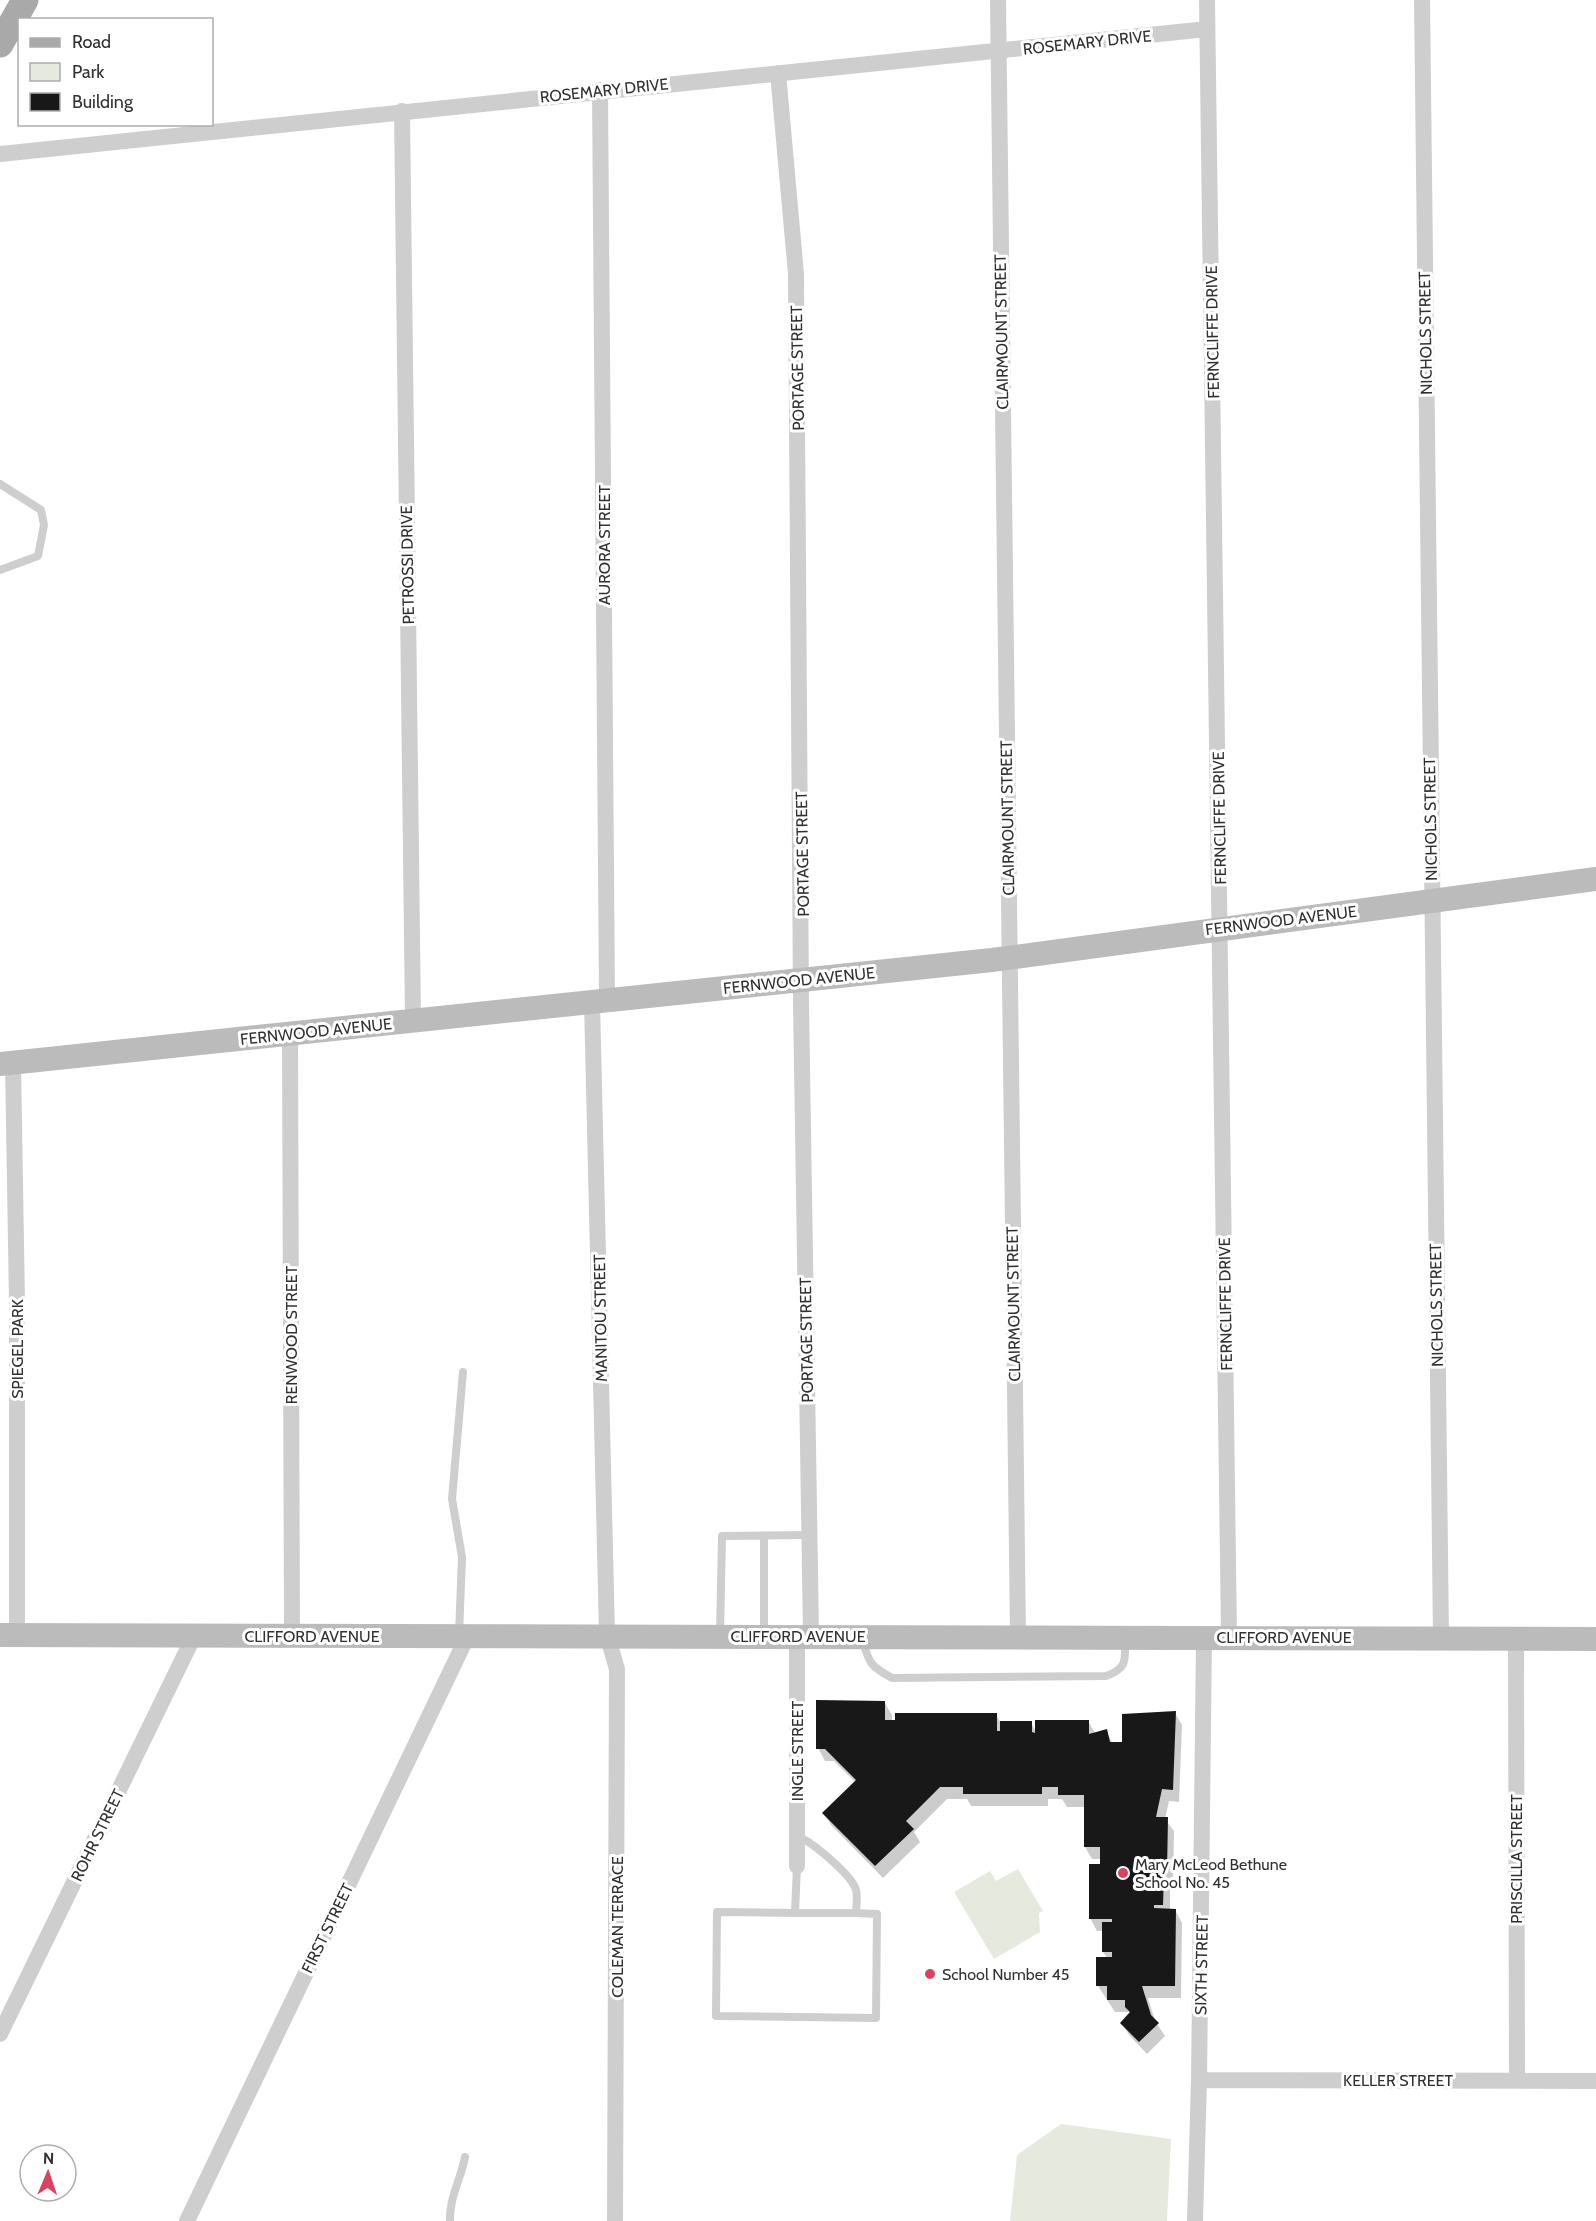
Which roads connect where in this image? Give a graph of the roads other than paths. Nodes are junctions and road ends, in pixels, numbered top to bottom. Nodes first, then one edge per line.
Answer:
1 (25, 0) edge
2 (998, 0) edge
3 (1207, 0) edge
4 (1422, 0) edge
5 (1207, 29) junction
6 (0, 44) edge
7 (998, 51) junction
8 (778, 73) junction
9 (600, 90) junction
10 (402, 111) junction
11 (0, 154) edge
12 (0, 484) edge
13 (0, 570) edge
14 (1596, 879) edge
15 (1431, 900) junction
16 (1221, 928) junction
17 (1008, 958) junction
18 (801, 980) junction
19 (600, 1001) junction
20 (413, 1020) junction
21 (290, 1033) junction
22 (7, 1064) edge
23 (464, 1372) dead end
24 (810, 1535) junction
25 (764, 1536) junction
26 (9, 1635) edge
27 (464, 1635) junction
28 (607, 1635) junction
29 (720, 1635) junction
30 (1018, 1635) junction
31 (194, 1636) junction
32 (292, 1636) junction
33 (764, 1636) junction
34 (804, 1636) junction
35 (862, 1636) junction
36 (1125, 1636) junction
37 (1204, 1636) junction
38 (1229, 1636) junction
39 (1441, 1638) junction
40 (1516, 1638) junction
41 (1596, 1639) edge
42 (796, 1835) junction
43 (796, 1866) joint
44 (856, 1913) junction
45 (795, 1914) junction
46 (0, 2034) edge
47 (1199, 2080) junction
48 (1516, 2080) junction
49 (1596, 2081) edge
50 (465, 2157) dead end
51 (187, 2221) edge
52 (450, 2221) edge
53 (615, 2221) edge
54 (1194, 2221) edge

1 - 6 main road
2 - 7 street, CLAIRMOUNT STREET
3 - 5 street, FERNCLIFFE DRIVE
4 - 15 street, NICHOLS STREET
5 - 7 street, ROSEMARY DRIVE
5 - 16 street, FERNCLIFFE DRIVE
7 - 8 street, ROSEMARY DRIVE
7 - 17 street, CLAIRMOUNT STREET
8 - 9 street, ROSEMARY DRIVE
8 - 18 street, PORTAGE STREET
9 - 10 street, ROSEMARY DRIVE
9 - 19 street, AURORA STREET
10 - 11 street, ROSEMARY DRIVE
10 - 20 street, PETROSSI DRIVE
12 - 13 lane
14 - 15 street, FERNWOOD AVENUE
15 - 16 street, FERNWOOD AVENUE
15 - 39 street, NICHOLS STREET
16 - 17 street, FERNWOOD AVENUE
16 - 38 street, FERNCLIFFE DRIVE
17 - 18 street, FERNWOOD AVENUE
17 - 30 street, CLAIRMOUNT STREET
18 - 19 street, FERNWOOD AVENUE
18 - 24 street, PORTAGE STREET
19 - 20 street, FERNWOOD AVENUE
19 - 28 street, MANITOU STREET
20 - 21 street, FERNWOOD AVENUE
21 - 22 street, FERNWOOD AVENUE
21 - 32 street, RENWOOD STREET
22 - 26 street, SPIEGEL PARK
23 - 27 lane
24 - 25 lane
24 - 34 street, PORTAGE STREET
25 - 29 lane
25 - 33 lane
26 - 31 street, CLIFFORD AVENUE
27 - 28 street, CLIFFORD AVENUE
27 - 32 street, CLIFFORD AVENUE
27 - 51 street, FIRST STREET
28 - 29 street, CLIFFORD AVENUE
28 - 53 street, COLEMAN TERRACE
29 - 33 street, CLIFFORD AVENUE
30 - 35 street, CLIFFORD AVENUE
30 - 36 street, CLIFFORD AVENUE
31 - 32 street, CLIFFORD AVENUE
31 - 46 street, ROHR STREET
33 - 34 street, CLIFFORD AVENUE
34 - 35 street, CLIFFORD AVENUE
34 - 42 street, INGLE STREET
35 - 36 lane
36 - 37 street, CLIFFORD AVENUE
37 - 38 street, CLIFFORD AVENUE
37 - 47 street, SIXTH STREET
38 - 39 street, CLIFFORD AVENUE
39 - 40 street, CLIFFORD AVENUE
40 - 41 street, CLIFFORD AVENUE
40 - 48 street, PRISCILLA STREET
42 - 43 street, INGLE STREET
42 - 44 lane
43 - 45 lane
44 - 45 lane
44 - 45 lane
47 - 48 street, KELLER STREET
47 - 54 street, SIXTH STREET
48 - 49 street, KELLER STREET
50 - 52 lane

